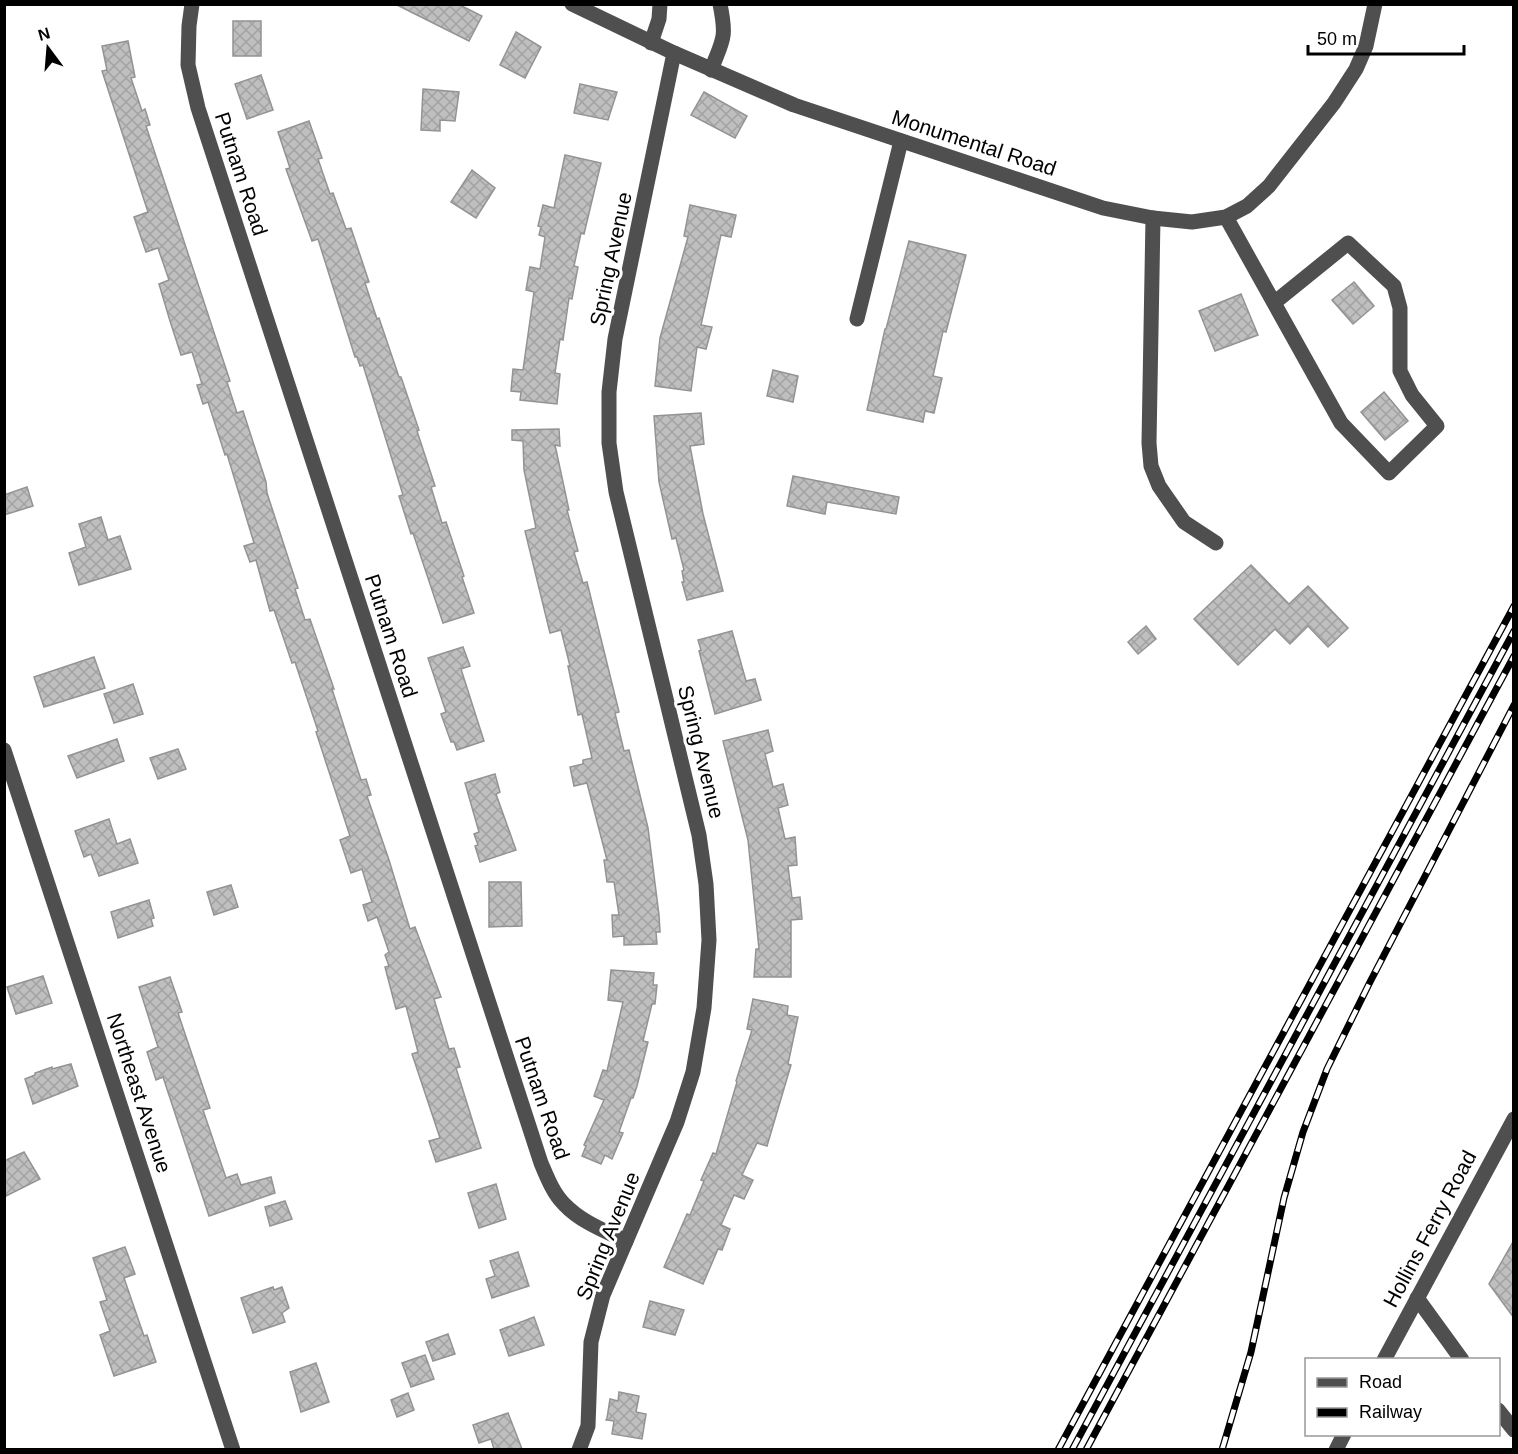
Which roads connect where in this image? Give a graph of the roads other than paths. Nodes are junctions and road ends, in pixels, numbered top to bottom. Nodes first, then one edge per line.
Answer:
1 (192, 4) edge
2 (572, 4) edge
3 (660, 4) edge
4 (720, 4) edge
5 (1375, 4) edge
6 (651, 43) junction
7 (674, 53) junction
8 (711, 70) junction
9 (901, 141) junction
10 (1226, 217) junction
11 (1153, 218) junction
12 (1274, 303) junction
13 (857, 319) dead end
14 (1215, 543) dead end
15 (4, 750) edge
16 (1514, 1119) edge
17 (626, 1241) junction
18 (1417, 1298) junction
19 (1385, 1358) edge
20 (1461, 1358) edge
21 (1500, 1412) edge
22 (1514, 1430) edge
23 (233, 1449) edge
24 (579, 1449) edge

1 - 17 street, Putnam Road
2 - 6 street, Monumental Road
3 - 6 street
4 - 8 street
5 - 10 street, Monumental Road
6 - 7 street, Monumental Road
7 - 8 street, Monumental Road
7 - 17 street, Spring Avenue
8 - 9 street, Monumental Road
9 - 11 street, Monumental Road
9 - 13 street
10 - 11 street, Monumental Road
10 - 12 street
11 - 14 street
12 - 12 street
15 - 23 street, Northeast Avenue
16 - 18 street, Hollins Ferry Road
17 - 24 street, Spring Avenue
18 - 19 street, Hollins Ferry Road
18 - 20 street
21 - 22 street

